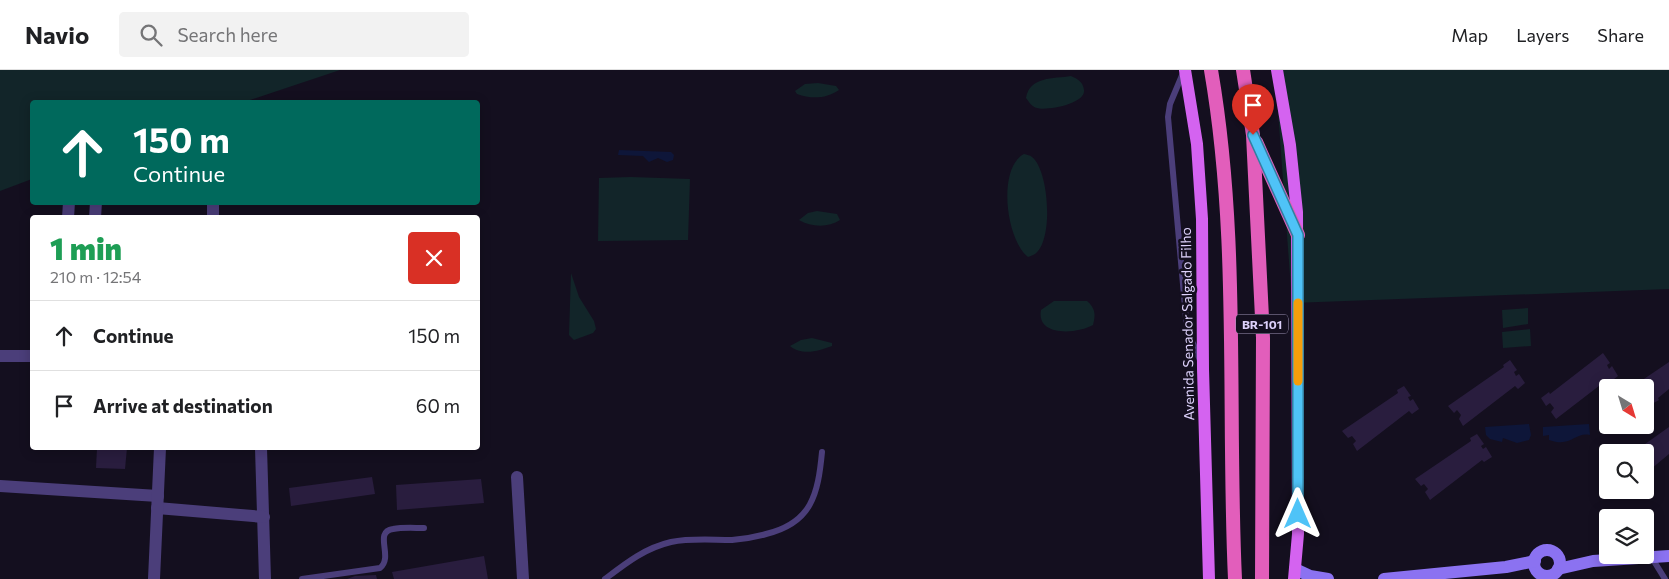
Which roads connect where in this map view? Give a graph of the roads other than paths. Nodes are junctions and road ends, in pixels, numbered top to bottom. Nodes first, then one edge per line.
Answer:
1 (1184, 70) edge
2 (1211, 70) edge
3 (1243, 70) edge
4 (1277, 70) edge
5 (1253, 135) junction
6 (1298, 235) junction
7 (0, 356) edge
8 (30, 356) edge
9 (1203, 369) junction
10 (160, 450) edge
11 (261, 450) edge
12 (822, 452) dead end
13 (517, 477) dead end
14 (0, 486) edge
15 (157, 502) junction
16 (264, 516) junction
17 (424, 528) dead end
18 (1669, 556) edge
19 (1654, 558) edge
20 (1599, 561) edge
21 (1654, 561) edge
22 (1558, 563) junction
23 (1536, 565) junction
24 (1294, 574) edge
25 (154, 579) edge
26 (266, 579) edge
27 (302, 579) edge
28 (523, 579) edge
29 (605, 579) edge
30 (1209, 579) edge
31 (1235, 579) edge
32 (1262, 579) edge
33 (1328, 579) edge
34 (1384, 579) edge
35 (1665, 579) edge

1 - 9 main road, Avenida Senador Salgado Filho
1 - 9 lane
2 - 31 highway, BR-101
3 - 5 highway, BR-101
4 - 6 main road
5 - 6 highway
5 - 32 highway, BR-101
6 - 24 main road
7 - 8 street
9 - 30 main road, Avenida Senador Salgado Filho
10 - 15 street
11 - 16 street
12 - 29 lane
13 - 28 street
14 - 15 street
15 - 16 street
15 - 25 street
16 - 26 street
17 - 27 lane
18 - 19 main road
20 - 22 main road
21 - 35 lane
22 - 23 main road
22 - 23 main road
23 - 34 main road
24 - 33 main road

